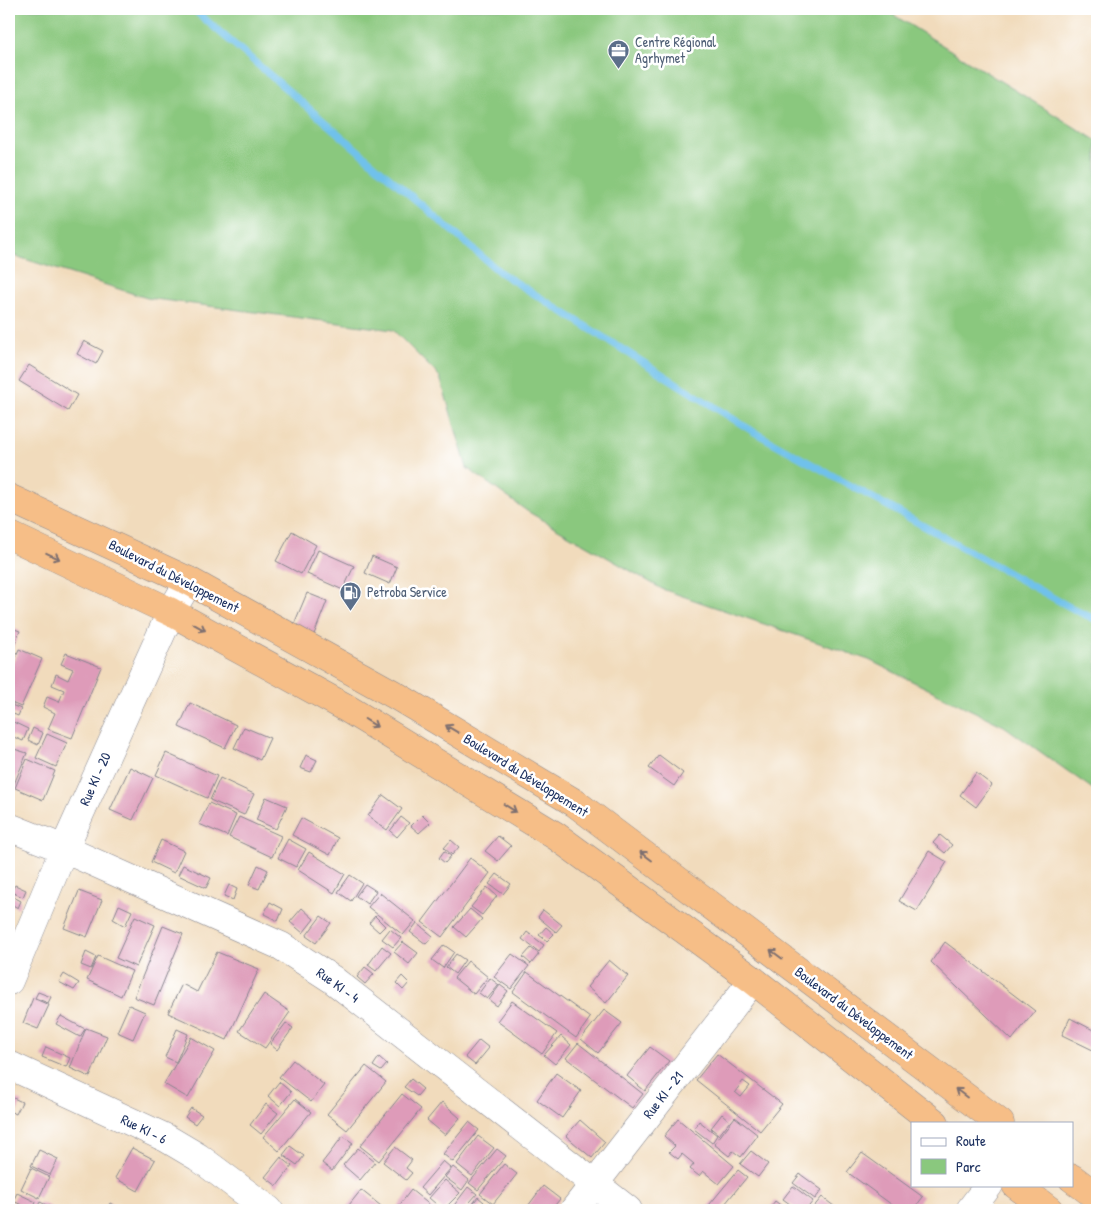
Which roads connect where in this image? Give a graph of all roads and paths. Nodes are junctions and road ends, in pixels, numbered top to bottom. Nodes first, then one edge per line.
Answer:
1 (9, 498) edge
2 (9, 535) edge
3 (189, 581) junction
4 (171, 612) junction
5 (362, 677) junction
6 (343, 706) junction
7 (9, 827) edge
8 (64, 849) junction
9 (753, 980) junction
10 (9, 981) edge
11 (9, 1065) edge
12 (934, 1122) edge
13 (999, 1122) edge
14 (1074, 1180) edge
15 (594, 1185) junction
16 (988, 1186) edge
17 (1017, 1186) edge
18 (1097, 1197) edge
19 (269, 1210) edge
20 (574, 1210) edge
21 (628, 1210) edge
22 (970, 1210) edge
23 (1049, 1210) edge

1 - 3 highway, Boulevard du Développement
2 -> 4 highway
3 - 4 street, Rue KI - 20
3 - 5 highway, Boulevard du Développement
4 -> 6 highway
4 - 8 street, Rue KI - 20
5 - 6 highway
13 -> 5 highway, Boulevard du Développement
6 -> 9 highway
7 - 8 street, Rue KI - 4
8 - 10 street, Rue KI - 20
8 - 15 street, Rue KI - 4
9 - 12 highway
9 - 15 street, Rue KI - 21
11 - 19 street, Rue KI - 6
14 - 18 highway
15 - 20 street, Rue KI - 21
15 - 21 street, Rue KI - 4
16 - 22 street
17 - 23 highway

